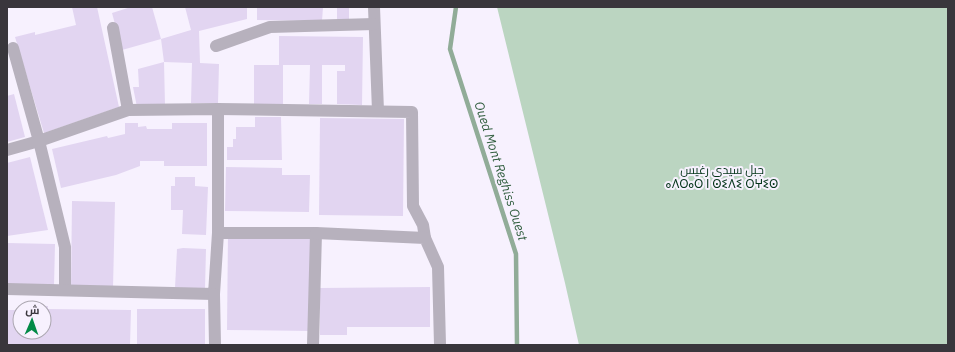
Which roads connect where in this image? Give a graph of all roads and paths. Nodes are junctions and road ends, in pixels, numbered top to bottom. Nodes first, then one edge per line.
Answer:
1 (374, 7) edge
2 (374, 24) junction
3 (113, 28) dead end
4 (216, 46) dead end
5 (13, 48) dead end
6 (218, 109) junction
7 (128, 110) junction
8 (378, 111) junction
9 (39, 140) junction
10 (7, 150) edge
11 (218, 233) junction
12 (316, 233) junction
13 (425, 238) junction
14 (7, 289) edge
15 (65, 290) junction
16 (214, 294) junction
17 (215, 345) edge
18 (313, 345) edge
19 (440, 345) edge

1 - 2 street
2 - 4 street
2 - 8 street
3 - 7 street
5 - 9 street
6 - 7 street
6 - 8 street
6 - 11 street
7 - 9 street
8 - 13 street
9 - 10 street
9 - 15 street
11 - 12 street
11 - 16 street
12 - 13 street
12 - 18 street
13 - 19 street
14 - 15 street
15 - 16 street
16 - 17 street

